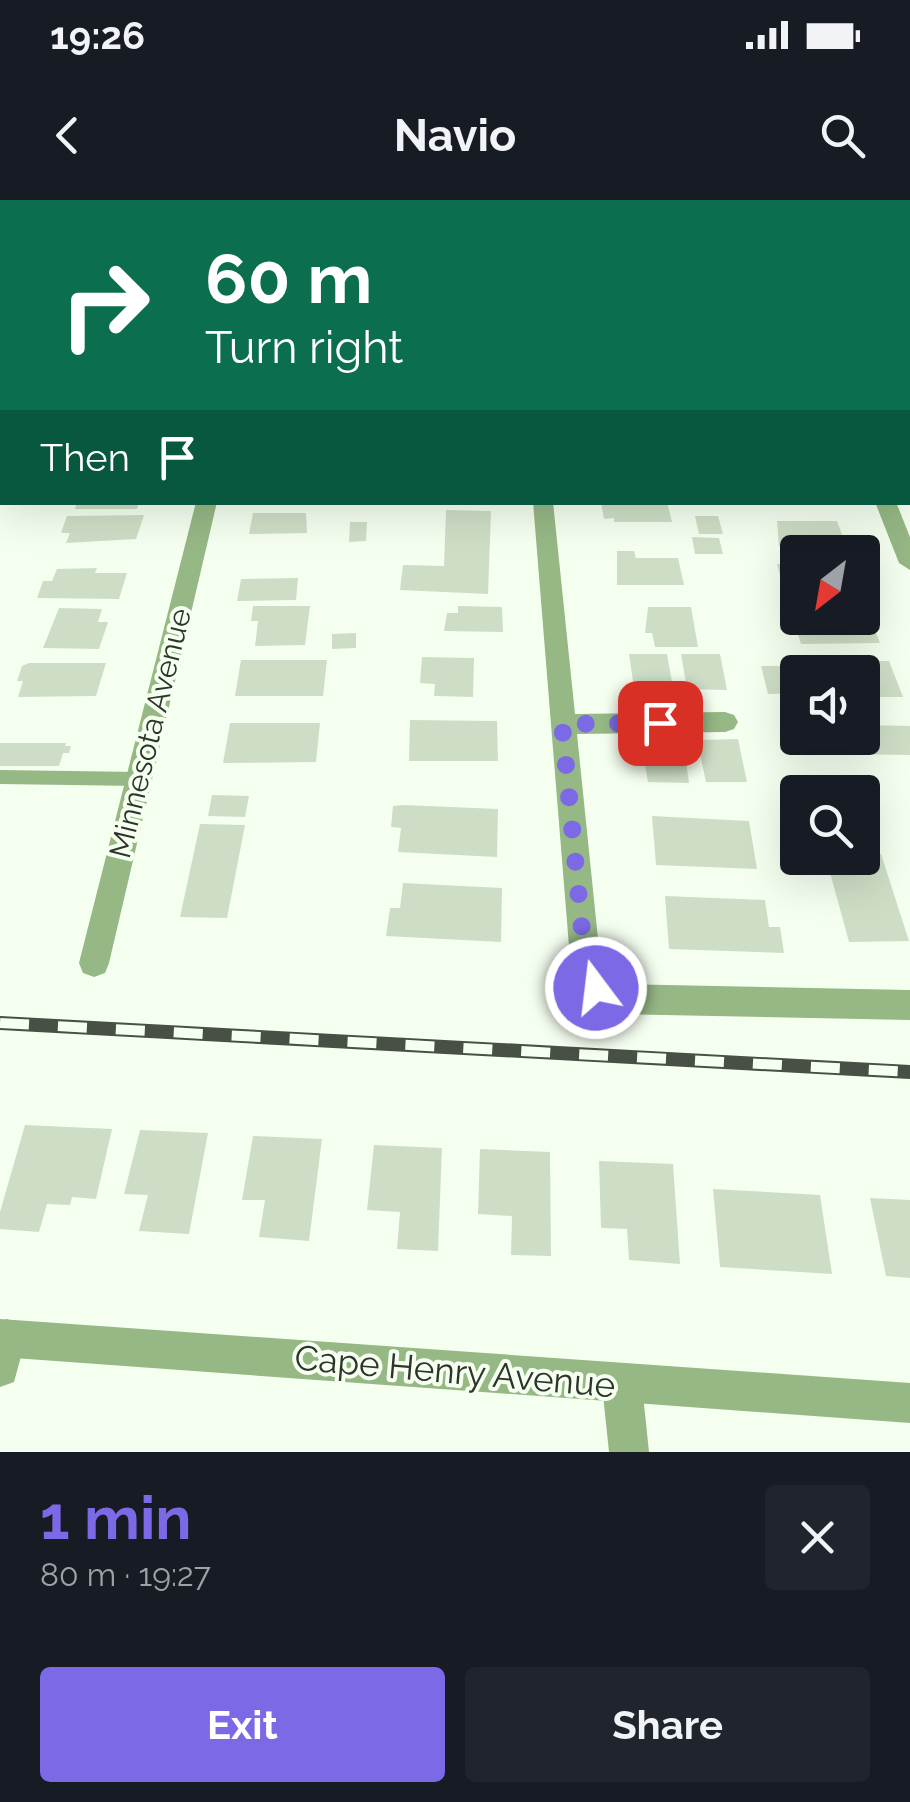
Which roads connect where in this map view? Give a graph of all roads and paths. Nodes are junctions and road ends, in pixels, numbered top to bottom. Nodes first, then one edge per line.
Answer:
1 (206, 505) edge
2 (543, 505) edge
3 (886, 505) edge
4 (910, 562) edge
5 (725, 722) dead end
6 (562, 724) junction
7 (0, 777) edge
8 (139, 780) junction
9 (94, 963) dead end
10 (910, 1005) edge
11 (2, 1348) edge
12 (622, 1385) junction
13 (910, 1404) edge
14 (629, 1452) edge

1 - 8 street, Minnesota Avenue
2 - 6 street
3 - 4 street
5 - 6 street
6 - 10 street
7 - 8 lane
8 - 9 street, Minnesota Avenue
11 - 12 street, Cape Henry Avenue
12 - 13 street, Cape Henry Avenue
12 - 14 street

